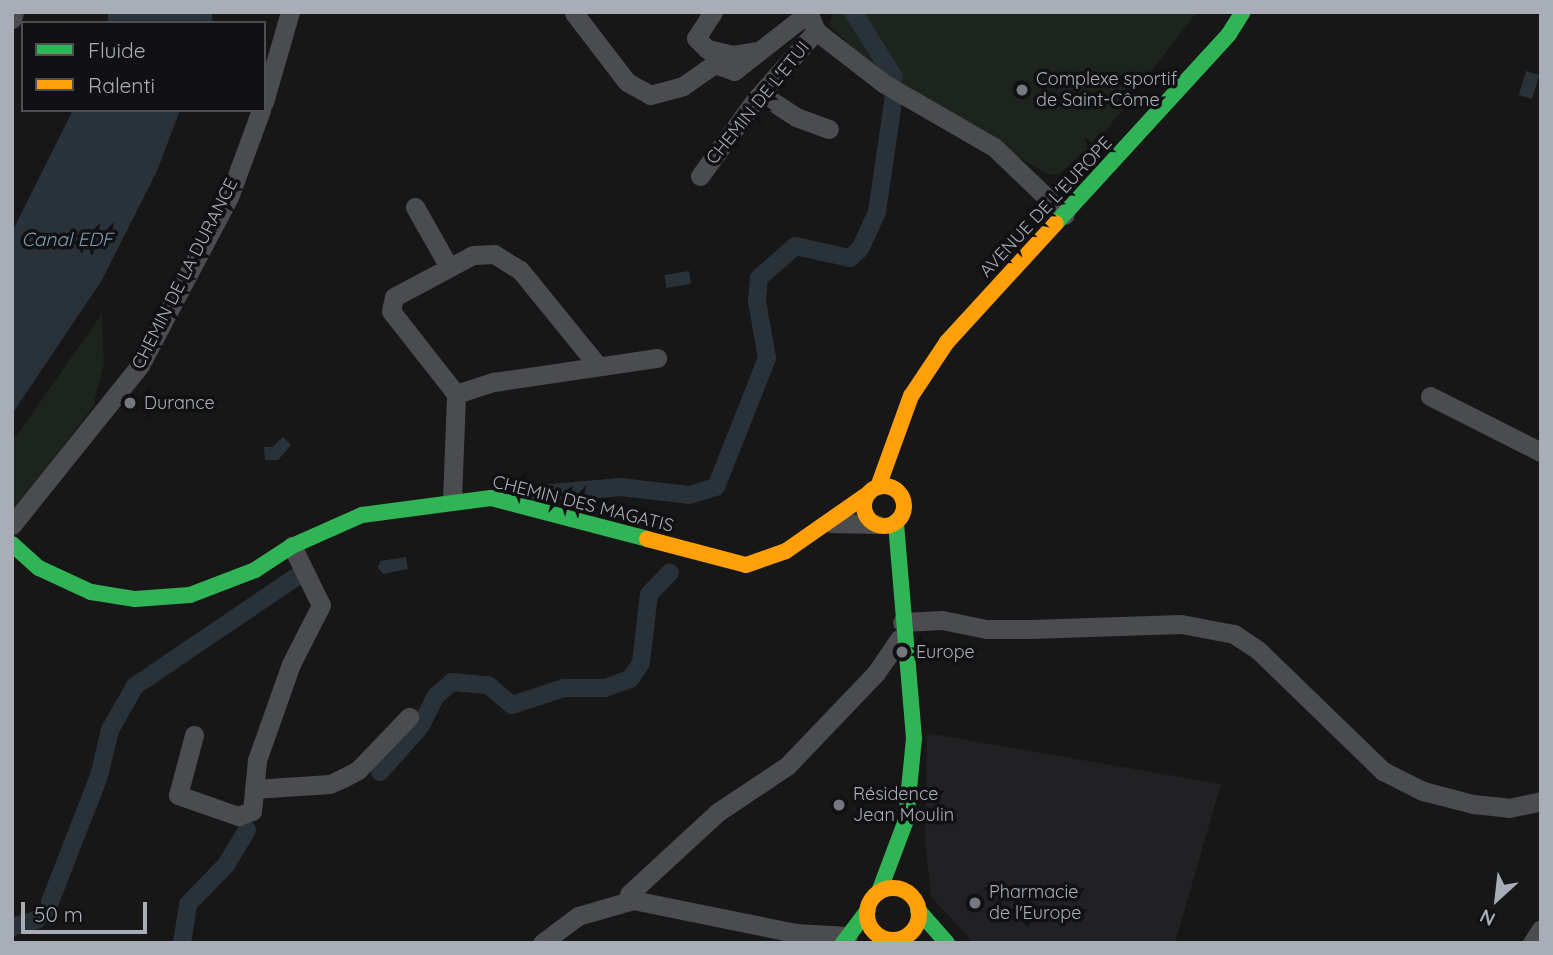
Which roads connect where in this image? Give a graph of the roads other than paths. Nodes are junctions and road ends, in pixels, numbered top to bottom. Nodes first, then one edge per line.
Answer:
1 (14, 12) edge
2 (290, 12) edge
3 (713, 12) edge
4 (1243, 12) edge
5 (574, 13) edge
6 (12, 19) edge
7 (811, 19) edge
8 (760, 51) junction
9 (761, 94) junction
10 (266, 95) edge
11 (260, 112) edge
12 (829, 129) dead end
13 (700, 176) dead end
14 (415, 207) dead end
15 (1065, 215) junction
16 (449, 267) junction
17 (657, 358) dead end
18 (933, 365) junction
19 (598, 366) junction
20 (456, 394) junction
21 (1430, 396) dead end
22 (1535, 443) edge
23 (873, 490) junction
24 (897, 491) junction
25 (452, 499) junction
26 (831, 523) junction
27 (884, 523) junction
28 (12, 525) edge
29 (12, 544) edge
30 (292, 546) junction
31 (900, 630) junction
32 (409, 717) dead end
33 (194, 735) dead end
34 (254, 789) junction
35 (1541, 801) edge
36 (906, 820) junction
37 (879, 892) junction
38 (629, 894) dead end
39 (916, 904) junction
40 (868, 910) junction
41 (803, 938) edge
42 (845, 939) edge
43 (889, 941) edge
44 (542, 943) edge
45 (947, 943) edge

1 - 6 street
2 - 10 street
3 - 8 street
4 - 15 main road, AVENUE DE L'EUROPE
5 - 8 street
7 - 8 street
7 - 9 street, CHEMIN DE L'ETUI
7 - 15 street
9 - 12 street
9 - 13 street, CHEMIN DE L'ETUI
11 - 28 street, CHEMIN DE LA DURANCE
14 - 16 street
15 - 18 main road, AVENUE DE L'EUROPE
16 - 19 street
16 - 20 street
17 - 19 street
18 - 23 main road, AVENUE DE L'EUROPE
18 - 24 main road, AVENUE DE L'EUROPE
19 - 20 street
20 - 25 street
21 - 22 street
23 - 24 main road
23 - 26 main road, CHEMIN DES MAGATIS
23 - 27 main road
24 - 27 main road, AVENUE DE L'EUROPE
25 - 26 main road, CHEMIN DES MAGATIS
25 - 30 main road, CHEMIN DES MAGATIS
26 - 27 street
27 - 31 main road
29 - 30 main road, CHEMIN DES MAGATIS
30 - 34 street
31 - 35 street
31 - 36 main road
31 - 38 street
32 - 34 street
33 - 34 street
36 - 37 main road
36 - 39 main road
37 - 39 main road
37 - 40 main road
39 - 43 main road
39 - 45 main road
40 - 42 main road
40 - 43 main road
41 - 42 street
41 - 44 street

